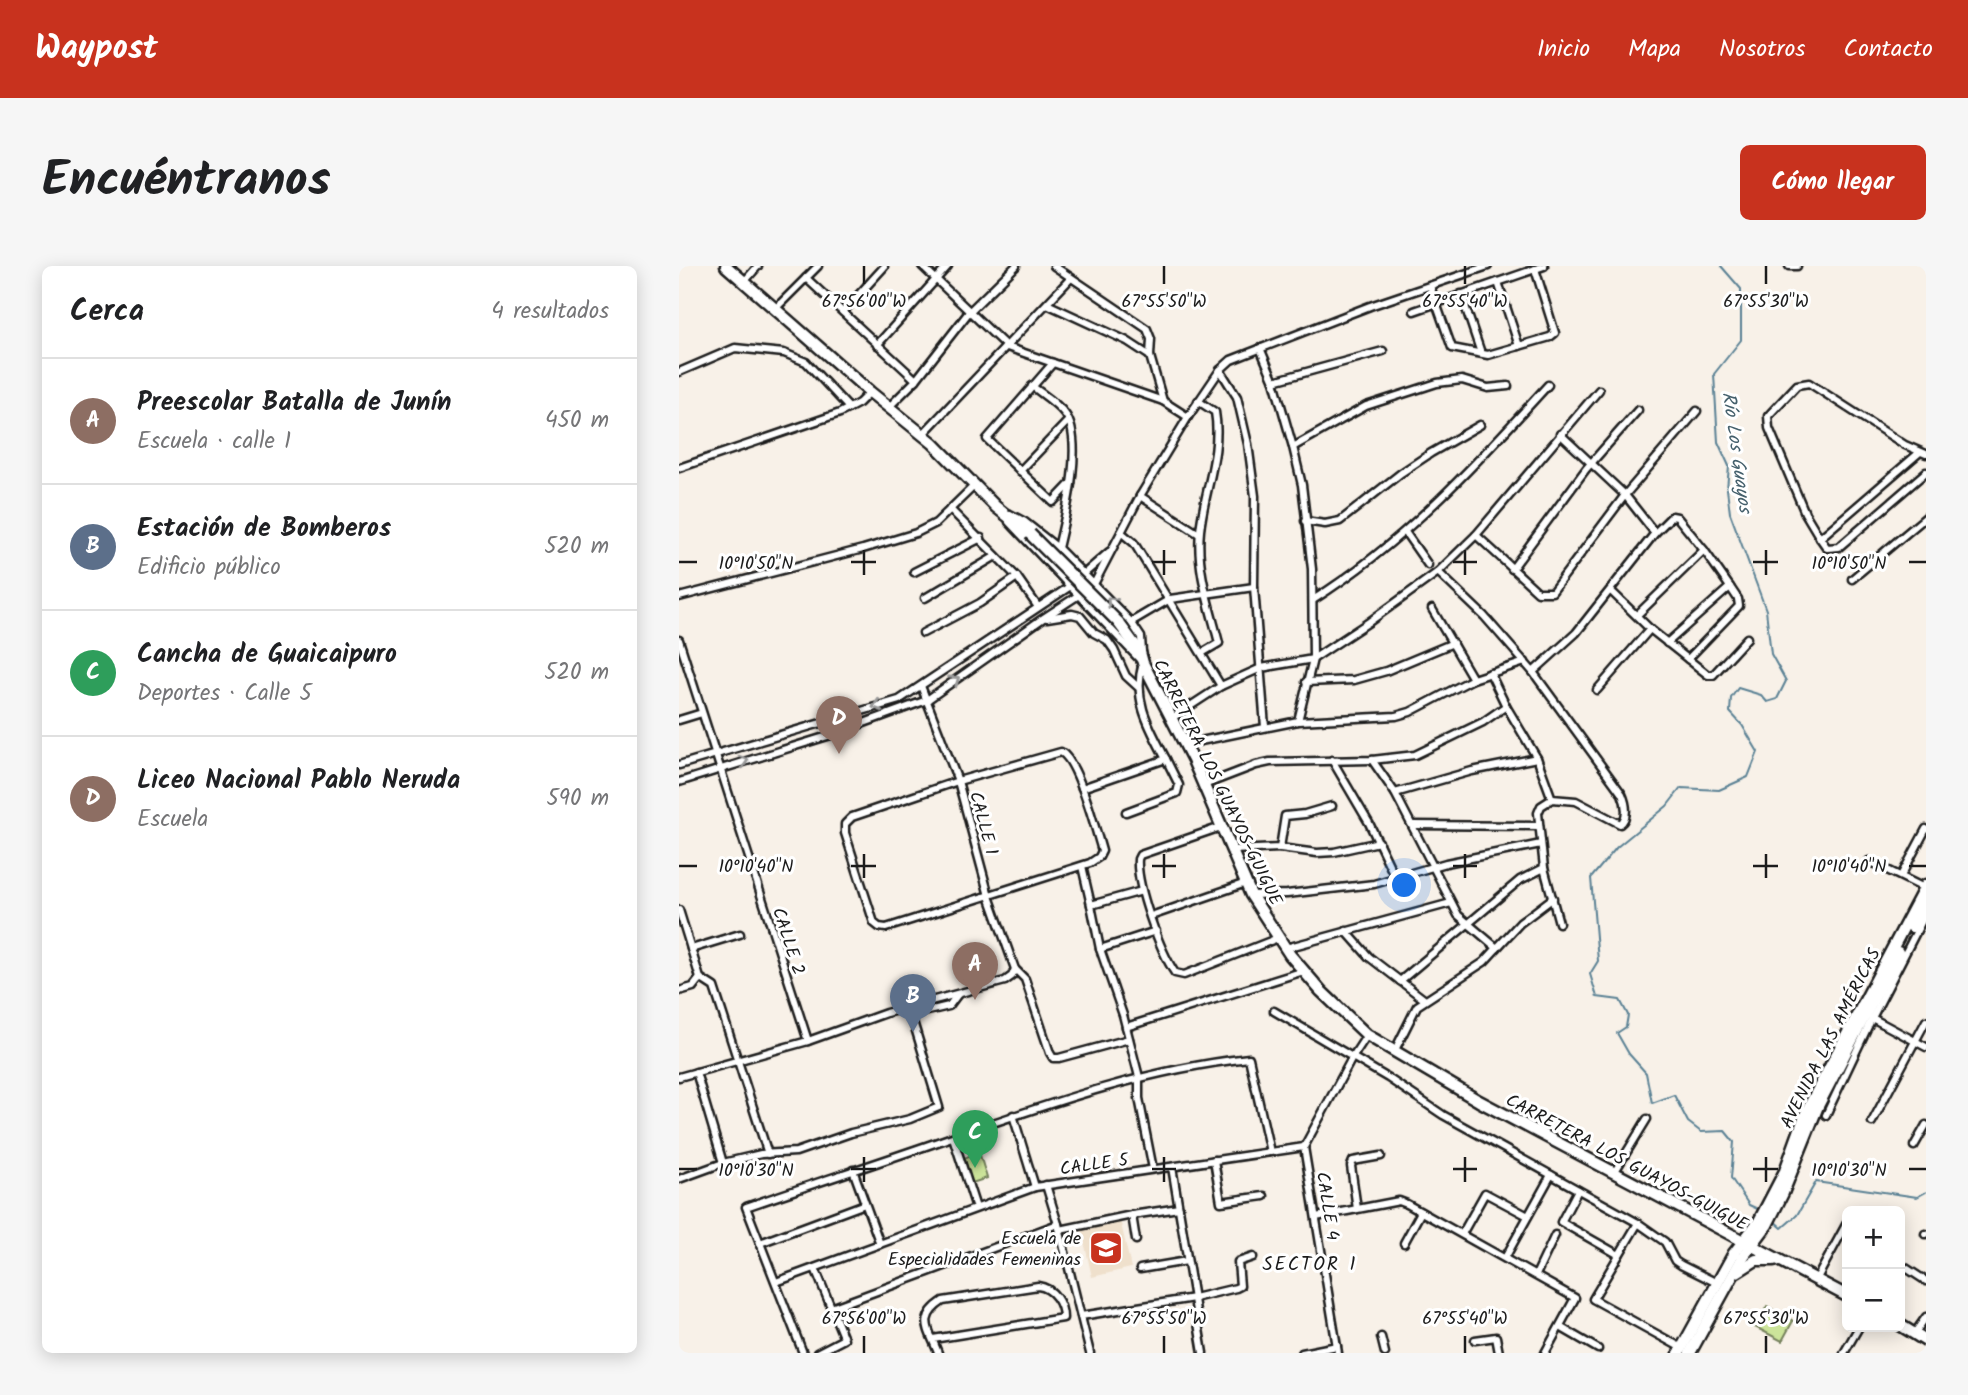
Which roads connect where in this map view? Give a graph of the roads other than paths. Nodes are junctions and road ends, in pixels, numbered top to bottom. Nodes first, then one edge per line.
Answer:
1 (726, 266) edge
2 (758, 266) edge
3 (818, 266) edge
4 (922, 266) edge
5 (948, 266) edge
6 (1016, 266) edge
7 (1053, 266) edge
8 (1488, 266) edge
9 (1544, 266) edge
10 (1789, 266) edge
11 (1797, 266) edge
12 (884, 267) edge
13 (1535, 269) junction
14 (806, 278) junction
15 (936, 279) junction
16 (1070, 279) junction
17 (744, 282) junction
18 (1498, 282) junction
19 (1430, 286) junction
20 (1461, 294) junction
21 (1435, 303) junction
22 (1047, 304) junction
23 (776, 309) junction
24 (1414, 311) dead end
25 (842, 312) junction
26 (969, 312) junction
27 (877, 345) junction
28 (1519, 346) junction
29 (1007, 347) junction
30 (1260, 348) junction
31 (1383, 351) dead end
32 (1481, 353) junction
33 (1150, 356) junction
34 (1053, 363) junction
35 (1220, 370) junction
36 (679, 372) edge
37 (916, 380) junction
38 (1274, 381) junction
39 (1548, 385) dead end
40 (1032, 386) junction
41 (1508, 386) dead end
42 (1599, 390) dead end
43 (870, 392) junction
44 (1163, 401) junction
45 (1198, 401) junction
46 (889, 407) junction
47 (849, 408) junction
48 (1638, 410) dead end
49 (1697, 411) dead end
50 (1188, 416) junction
51 (1068, 421) junction
52 (1480, 425) dead end
53 (923, 434) junction
54 (1560, 434) junction
55 (1926, 444) edge
56 (1293, 447) junction
57 (1921, 452) edge
58 (1591, 463) junction
59 (679, 468) edge
60 (1020, 471) junction
61 (1926, 472) edge
62 (1071, 483) junction
63 (975, 485) junction
64 (1625, 495) junction
65 (1140, 496) junction
66 (996, 507) junction
67 (950, 509) junction
68 (1926, 517) edge
69 (1305, 521) junction
70 (1405, 531) junction
71 (1122, 533) junction
72 (1655, 533) junction
73 (1199, 534) junction
74 (1476, 535) junction
75 (981, 538) junction
76 (1820, 538) junction
77 (1115, 546) junction
78 (1058, 548) junction
79 (1704, 550) junction
80 (996, 556) junction
81 (1428, 565) dead end
82 (1512, 569) junction
83 (914, 572) dead end
84 (1438, 572) junction
85 (1085, 575) junction
86 (1017, 577) junction
87 (1852, 579) dead end
88 (1094, 584) junction
89 (1069, 587) junction
90 (1254, 587) junction
91 (1730, 587) junction
92 (1611, 591) junction
93 (1205, 594) junction
94 (1078, 596) junction
95 (679, 597) edge
96 (925, 598) dead end
97 (1170, 599) junction
98 (1313, 600) junction
99 (1038, 607) junction
100 (1432, 609) dead end
101 (1637, 615) junction
102 (1042, 619) junction
103 (1131, 622) junction
104 (1650, 629) junction
105 (923, 633) dead end
106 (1747, 638) dead end
107 (679, 640) edge
108 (1453, 643) junction
109 (1667, 643) junction
110 (1202, 653) junction
111 (1313, 659) junction
112 (1688, 659) junction
113 (1525, 662) junction
114 (1143, 663) junction
115 (1261, 668) junction
116 (1533, 672) junction
117 (1490, 673) junction
118 (1473, 679) junction
119 (1306, 682) junction
120 (921, 686) junction
121 (1221, 686) junction
122 (1138, 687) junction
123 (1597, 690) dead end
124 (927, 700) junction
125 (1507, 706) junction
126 (702, 713) junction
127 (1172, 718) junction
128 (679, 720) edge
129 (1298, 722) junction
130 (1265, 727) junction
131 (1186, 744) junction
132 (715, 754) junction
133 (1537, 758) junction
134 (1166, 760) junction
135 (1332, 760) junction
136 (1372, 760) junction
137 (679, 765) edge
138 (720, 769) junction
139 (958, 781) junction
140 (679, 782) edge
141 (1204, 785) junction
142 (1082, 788) junction
143 (1395, 793) junction
144 (1552, 799) junction
145 (1332, 806) dead end
146 (1126, 812) dead end
147 (1412, 825) junction
148 (1539, 826) junction
149 (1221, 827) junction
150 (1926, 829) edge
151 (1379, 842) junction
152 (1541, 844) junction
153 (1280, 848) junction
154 (1232, 850) junction
155 (1869, 860) dead end
156 (1082, 866) junction
157 (1432, 868) junction
158 (1544, 868) junction
159 (1901, 876) junction
160 (1395, 877) junction
161 (1246, 883) junction
162 (1926, 890) edge
163 (1142, 891) junction
164 (1251, 895) junction
165 (989, 896) junction
166 (1553, 898) junction
167 (1451, 903) junction
168 (1091, 905) junction
169 (679, 910) edge
170 (1926, 913) edge
171 (1151, 916) junction
172 (1559, 923) dead end
173 (1469, 924) junction
174 (1156, 931) junction
175 (1346, 931) junction
176 (740, 934) dead end
177 (1278, 938) junction
178 (1286, 948) junction
179 (1497, 948) junction
180 (691, 949) junction
181 (1100, 949) junction
182 (1015, 969) junction
183 (1304, 971) junction
184 (700, 978) junction
185 (1400, 981) junction
186 (679, 991) edge
187 (958, 994) junction
188 (1425, 1000) junction
189 (1274, 1011) dead end
190 (1872, 1018) junction
191 (1926, 1021) edge
192 (1126, 1027) junction
193 (1367, 1035) junction
194 (1129, 1039) junction
195 (808, 1041) junction
196 (1915, 1042) junction
197 (1926, 1048) edge
198 (1394, 1053) junction
199 (1352, 1058) junction
200 (737, 1060) junction
201 (695, 1072) junction
202 (679, 1077) edge
203 (1139, 1077) junction
204 (1013, 1115) junction
205 (1826, 1115) dead end
206 (1647, 1119) dead end
207 (1872, 1122) dead end
208 (1926, 1125) edge
209 (953, 1137) junction
210 (1914, 1146) dead end
211 (1304, 1147) junction
212 (1270, 1152) junction
213 (768, 1154) junction
214 (1381, 1156) dead end
215 (1214, 1160) junction
216 (723, 1163) junction
217 (1171, 1167) junction
218 (1153, 1169) junction
219 (853, 1170) junction
220 (1614, 1173) junction
221 (1551, 1175) junction
222 (679, 1179) edge
223 (1046, 1185) junction
224 (1035, 1187) junction
225 (1579, 1190) junction
226 (1264, 1196) dead end
227 (865, 1204) junction
228 (977, 1208) junction
229 (1179, 1209) junction
230 (1357, 1209) junction
231 (1421, 1212) junction
232 (1132, 1215) junction
233 (1528, 1216) junction
234 (1316, 1217) junction
235 (1639, 1223) junction
236 (1762, 1225) junction
237 (1059, 1227) junction
238 (1718, 1228) junction
239 (1842, 1232) edge
240 (1462, 1234) junction
241 (1555, 1235) dead end
242 (1136, 1240) dead end
243 (1742, 1241) junction
244 (760, 1243) junction
245 (1404, 1243) dead end
246 (880, 1244) junction
247 (1752, 1246) junction
248 (1619, 1255) junction
249 (1253, 1257) dead end
250 (1505, 1258) junction
251 (1187, 1261) junction
252 (1781, 1261) junction
253 (1727, 1266) junction
254 (1905, 1267) edge
255 (815, 1268) junction
256 (1140, 1269) dead end
257 (1536, 1275) junction
258 (1733, 1277) junction
259 (1817, 1280) junction
260 (1926, 1281) edge
261 (776, 1282) junction
262 (1717, 1283) junction
263 (1842, 1293) edge
264 (1194, 1298) junction
265 (831, 1308) junction
266 (1081, 1316) junction
267 (1926, 1317) edge
268 (1560, 1327) junction
269 (1905, 1328) edge
270 (1856, 1332) edge
271 (1915, 1334) junction
272 (1381, 1337) dead end
273 (933, 1339) junction
274 (1475, 1340) dead end
275 (1926, 1341) edge
276 (1598, 1349) dead end
277 (1338, 1350) edge
278 (1684, 1351) edge
279 (803, 1353) edge
280 (817, 1353) edge
281 (938, 1353) edge
282 (1090, 1353) edge
283 (1203, 1353) edge
284 (1301, 1353) edge
285 (1385, 1353) edge
286 (1499, 1353) edge
287 (1545, 1353) edge
288 (1844, 1353) edge

1 - 17 main road, CARRETERA LOS GUAYOS-GUIGUE
2 - 17 street
3 - 14 street
4 - 15 street
5 - 15 street
6 - 26 street
7 - 16 street
8 - 19 street
9 - 13 street
10 - 11 street
12 - 25 street
13 - 18 street
13 - 28 street
14 - 23 street
14 - 25 street
15 - 26 street
15 - 27 street
16 - 22 street
16 - 33 street
17 - 23 main road, CARRETERA LOS GUAYOS-GUIGUE
18 - 20 street
18 - 28 street
19 - 21 street
19 - 30 street
20 - 21 street
20 - 32 street
21 - 24 street
21 - 32 street
22 - 29 street
22 - 33 street
23 - 43 main road, CARRETERA LOS GUAYOS-GUIGUE
25 - 27 street
26 - 29 street
26 - 37 street
27 - 37 street
28 - 32 street
29 - 34 street
29 - 53 street
30 - 35 street
30 - 38 street
31 - 38 street
33 - 44 street
34 - 40 street
34 - 44 street
35 - 45 street
35 - 90 street
36 - 47 street
37 - 46 street
38 - 56 street
39 - 70 street
40 - 51 street
40 - 60 street
41 - 56 street
42 - 54 street
43 - 46 main road, CARRETERA LOS GUAYOS-GUIGUE
43 - 47 street
44 - 50 street
45 - 50 street
45 - 73 street
46 - 53 main road, CARRETERA LOS GUAYOS-GUIGUE
47 - 59 street
48 - 58 street
49 - 64 street
50 - 65 street
51 - 60 street
51 - 62 street
52 - 69 street
53 - 63 main road, CARRETERA LOS GUAYOS-GUIGUE
54 - 58 street
54 - 74 street
55 - 57 street
56 - 69 street
57 - 76 street
57 - 76 street
58 - 64 street
58 - 82 street
60 - 62 street
61 - 76 street
62 - 78 street
63 - 66 main road, CARRETERA LOS GUAYOS-GUIGUE
63 - 67 street
64 - 72 street
64 - 82 street
65 - 71 street
65 - 73 street
66 - 78 street
66 - 89 street
66 - 114 main road, CARRETERA LOS GUAYOS-GUIGUE, bridge
67 - 75 street
67 - 95 street
68 - 87 street
69 - 98 street
70 - 81 street
70 - 98 street
71 - 77 street
71 - 97 street
72 - 79 street
72 - 92 street
73 - 93 street
74 - 82 street
74 - 84 street
75 - 80 street
75 - 83 street
77 - 85 street
77 - 88 street
78 - 85 street
79 - 91 street
79 - 101 street
80 - 86 street
80 - 96 street
84 - 111 street
84 - 113 street
85 - 88 street
85 - 89 street
86 - 99 street
86 - 105 street
88 - 94 street
103 -> 88 street
89 - 94 street
89 - 99 street
90 - 93 street
90 - 115 street
91 - 109 street
91 - 112 street
92 - 101 street
92 - 116 street
93 - 97 street
93 - 110 street
94 - 102 street
94 - 114 street
97 - 103 street
97 - 110 street
98 - 111 street
99 - 120 street
100 - 108 street
101 - 104 street
102 - 122 street
124 -> 102 street
103 - 114 street
104 - 109 street
104 - 123 street
106 - 112 street
107 - 126 street
108 - 118 street
108 - 119 street
109 - 112 street
110 - 121 street
111 - 115 street
111 - 119 street
113 - 116 street
113 - 117 street
114 - 122 street
114 - 127 main road, CARRETERA LOS GUAYOS-GUIGUE
115 - 121 street
115 - 130 street
116 - 144 street
117 - 118 street
117 - 125 street
118 - 129 street
119 - 129 street
120 - 124 street, CALLE 1
120 -> 132 street
121 - 127 street
122 - 134 street
138 -> 124 street
124 - 139 street, CALLE 1
125 - 133 street
125 - 136 street
126 - 128 street
126 - 132 street
127 - 131 main road, CARRETERA LOS GUAYOS-GUIGUE
129 - 130 street
130 - 131 street
131 - 141 main road, CARRETERA LOS GUAYOS-GUIGUE
132 - 137 street
132 - 138 street, CALLE 2
133 - 143 street
133 - 144 street
134 - 142 street
134 - 146 street
135 - 136 street
135 - 141 street
135 - 151 street
136 - 143 street
138 - 140 street
138 - 195 street, CALLE 2
139 - 142 street
139 - 165 street, CALLE 1
139 - 165 street
141 - 149 main road, CARRETERA LOS GUAYOS-GUIGUE
142 - 156 street
143 - 147 street
144 - 148 street
145 - 153 street
147 - 148 street
147 - 157 street
148 - 152 street
149 - 154 main road, CARRETERA LOS GUAYOS-GUIGUE
149 - 163 street
150 - 159 street
151 - 153 street
151 - 160 street
152 - 157 street
152 - 158 street
153 - 154 street
154 - 161 main road, CARRETERA LOS GUAYOS-GUIGUE
155 - 159 street
156 - 165 street
156 - 168 street
157 - 160 street
157 - 167 street
158 - 166 street
158 - 173 street
159 - 162 street
160 - 164 street
161 - 164 main road, CARRETERA LOS GUAYOS-GUIGUE
161 - 171 street
162 - 236 main road, AVENIDA LAS AMÉRICAS
163 - 168 street
163 - 171 street
164 - 177 main road, CARRETERA LOS GUAYOS-GUIGUE
165 - 182 street, CALLE 1
166 - 172 street
166 - 179 street
167 - 173 street
167 - 175 street
168 - 181 street
169 - 180 street
170 - 190 street
171 - 174 street
173 - 179 street
173 - 185 street
174 - 177 street
174 - 181 street
175 - 178 street
175 - 185 street
176 - 180 street
177 - 178 main road, CARRETERA LOS GUAYOS-GUIGUE
178 - 183 main road, CARRETERA LOS GUAYOS-GUIGUE
179 - 188 street
180 - 184 street
181 - 192 street
182 - 187 street
182 - 194 street, CALLE 1
183 - 192 street
183 - 193 main road, CARRETERA LOS GUAYOS-GUIGUE
184 - 186 street
184 - 200 street
185 - 188 street
187 - 195 street
187 - 213 street
188 - 198 street
189 - 199 street
190 - 196 street
190 - 205 street
191 - 196 street
192 - 194 street
193 - 198 main road, CARRETERA LOS GUAYOS-GUIGUE
193 - 199 street
194 - 203 street
195 - 200 street
196 - 197 street
196 - 207 street
198 - 220 main road, CARRETERA LOS GUAYOS-GUIGUE
199 - 211 street
199 - 221 street
200 - 201 street
200 - 213 street
201 - 202 street
201 - 216 street
203 - 204 street
203 - 212 street
203 - 218 street
204 - 209 street
204 - 224 street
206 - 220 street
208 - 210 street
209 - 219 street
209 - 228 street
211 - 212 street, CALLE 5
211 - 234 street, CALLE 4
212 - 215 street, CALLE 5
213 - 216 street
214 - 230 street
215 - 217 street, CALLE 5
215 - 226 street
216 - 222 street
217 - 218 street, CALLE 5
217 - 229 street
218 - 223 street, CALLE 5
219 - 227 street
219 - 244 street
220 - 238 main road, CARRETERA LOS GUAYOS-GUIGUE
221 - 225 street
221 - 233 street
223 - 224 street, CALLE 5
223 - 237 street
224 - 228 street, CALLE 5
225 - 235 street
225 - 248 street
227 - 244 street
227 - 246 street
228 - 246 street, CALLE 5
229 - 232 street
229 - 251 street
230 - 231 street
230 - 234 street
231 - 240 street
231 - 245 street
232 - 237 street
232 - 242 street
233 - 240 street
233 - 250 street
234 - 277 street, CALLE 4
235 - 248 street
235 - 262 street
236 - 238 main road
236 - 243 main road, AVENIDA LAS AMÉRICAS
236 - 247 main road, AVENIDA LAS AMÉRICAS
236 - 252 main road
237 - 265 street
237 - 266 street
238 - 243 main road, CARRETERA LOS GUAYOS-GUIGUE
238 - 253 main road
239 - 259 street
240 - 250 street
241 - 257 street
243 - 247 main road, CARRETERA LOS GUAYOS-GUIGUE
243 - 253 main road, AVENIDA LAS AMÉRICAS
244 - 261 street
246 - 255 street, CALLE 5
247 - 252 main road, CARRETERA LOS GUAYOS-GUIGUE
247 - 258 main road, AVENIDA LAS AMÉRICAS
248 - 278 street
249 - 264 street
250 - 257 street
251 - 256 street
251 - 264 street
252 - 258 main road
252 - 259 main road, CARRETERA LOS GUAYOS-GUIGUE
253 - 262 main road, AVENIDA LAS AMÉRICAS
254 - 260 street
255 - 261 street, CALLE 5
255 - 265 street
257 - 268 street
258 - 278 main road, AVENIDA LAS AMÉRICAS
259 - 263 main road, CARRETERA LOS GUAYOS-GUIGUE
261 - 279 street
262 - 278 main road, AVENIDA LAS AMÉRICAS
264 - 266 street
264 - 283 street
265 - 280 street
266 - 282 street
267 - 271 street
268 - 276 street
268 - 287 street
269 - 271 main road
270 - 288 street
271 - 275 main road
272 - 285 street
273 - 273 street
273 - 281 street
274 - 286 street
277 - 284 street

